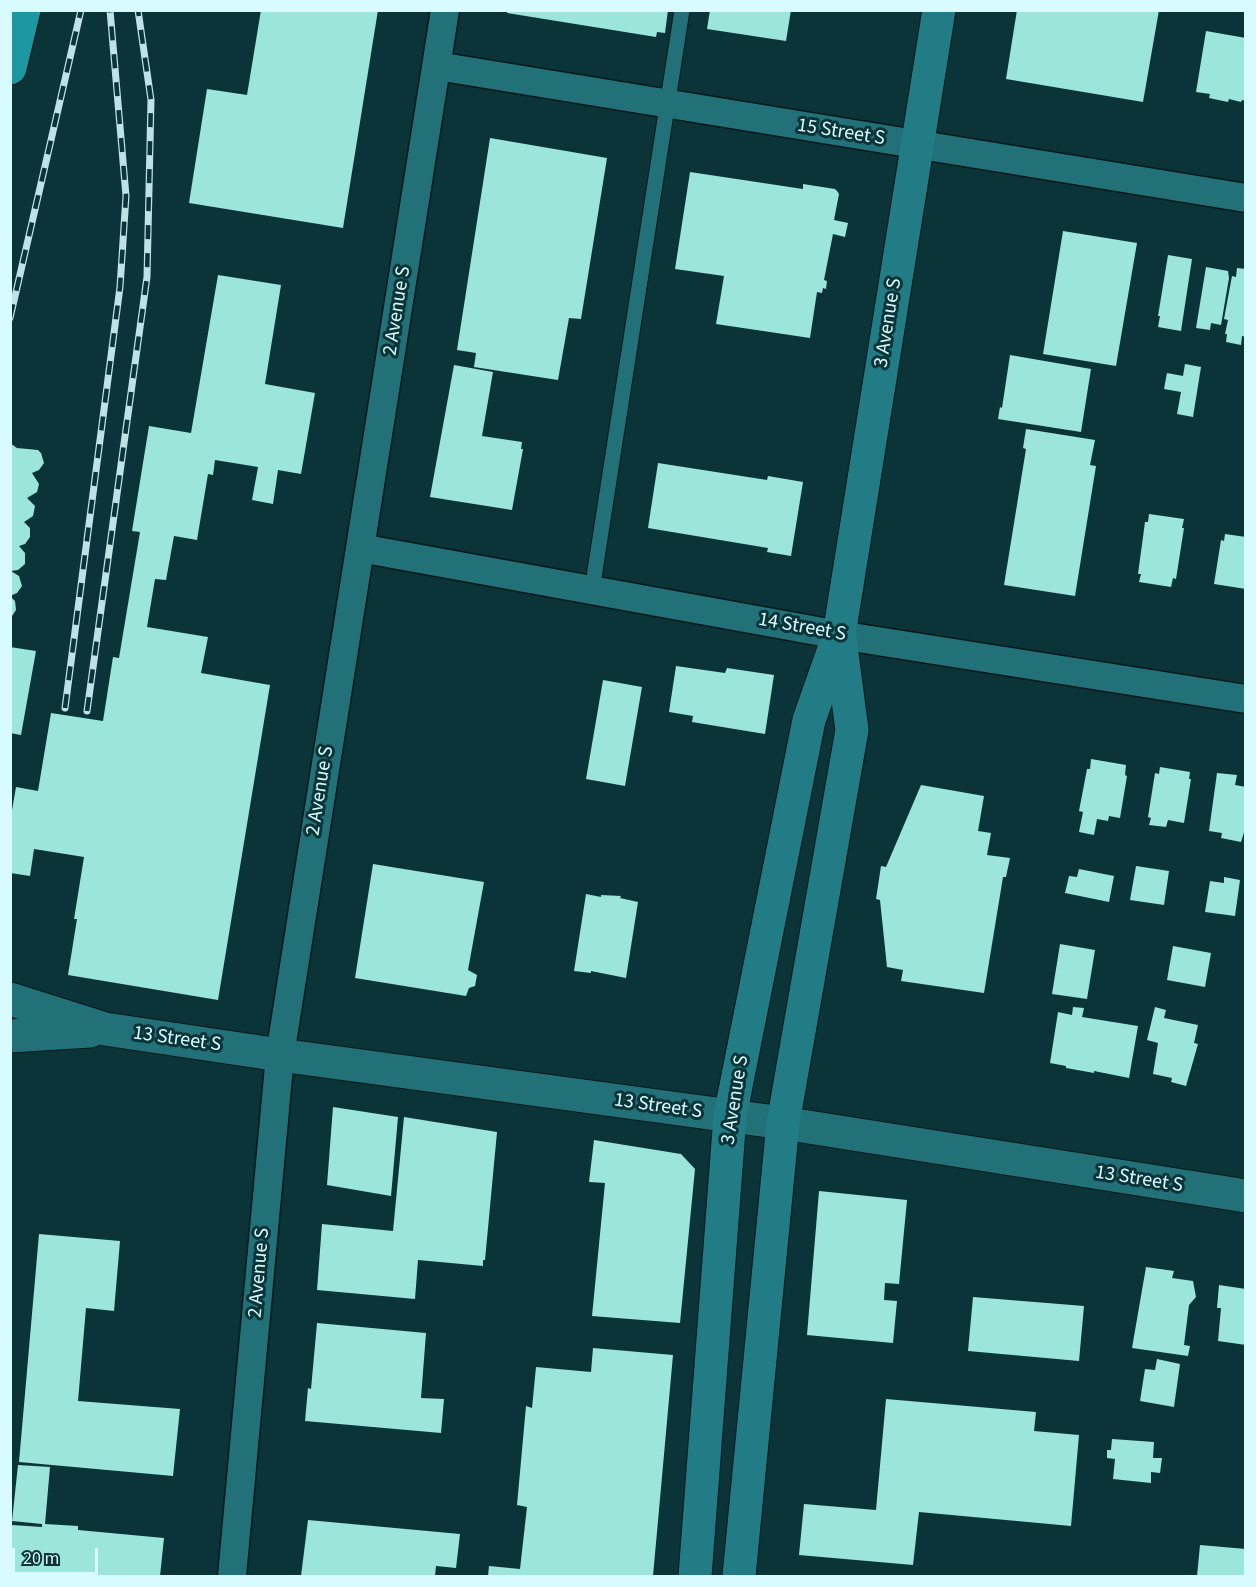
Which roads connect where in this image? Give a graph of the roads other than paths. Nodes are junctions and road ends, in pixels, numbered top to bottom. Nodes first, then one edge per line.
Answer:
1 (24, 10) edge
2 (446, 10) edge
3 (682, 10) edge
4 (939, 10) edge
5 (437, 66) junction
6 (10, 68) edge
7 (667, 104) junction
8 (917, 145) junction
9 (1245, 198) edge
10 (360, 548) junction
11 (592, 590) junction
12 (839, 635) junction
13 (1245, 699) edge
14 (10, 999) edge
15 (105, 1029) junction
16 (10, 1036) edge
17 (280, 1055) junction
18 (730, 1116) junction
19 (783, 1123) junction
20 (1245, 1196) edge
21 (232, 1576) edge
22 (694, 1576) edge
23 (739, 1576) edge

1 - 6 highway
2 - 5 street, 2 Avenue S
3 - 7 lane
4 - 8 main road, 3 Avenue S
5 - 7 street, 15 Street S
5 - 10 street, 2 Avenue S
7 - 8 street, 15 Street S
7 - 11 lane
8 - 9 street, 15 Street S
8 - 12 main road, 3 Avenue S
10 - 11 street, 14 Street S
10 - 17 street, 2 Avenue S
11 - 12 street, 14 Street S
12 - 13 street, 14 Street S
12 - 18 main road, 3 Avenue S
12 - 19 main road, 3 Avenue S
14 - 15 street, 13 Street S
15 - 16 street, 13 Street S
15 - 17 street, 13 Street S
17 - 18 street, 13 Street S
17 - 21 street, 2 Avenue S
18 - 19 street, 13 Street S
18 - 22 main road, 3 Avenue S
19 - 20 street, 13 Street S
19 - 23 main road, 3 Avenue S

